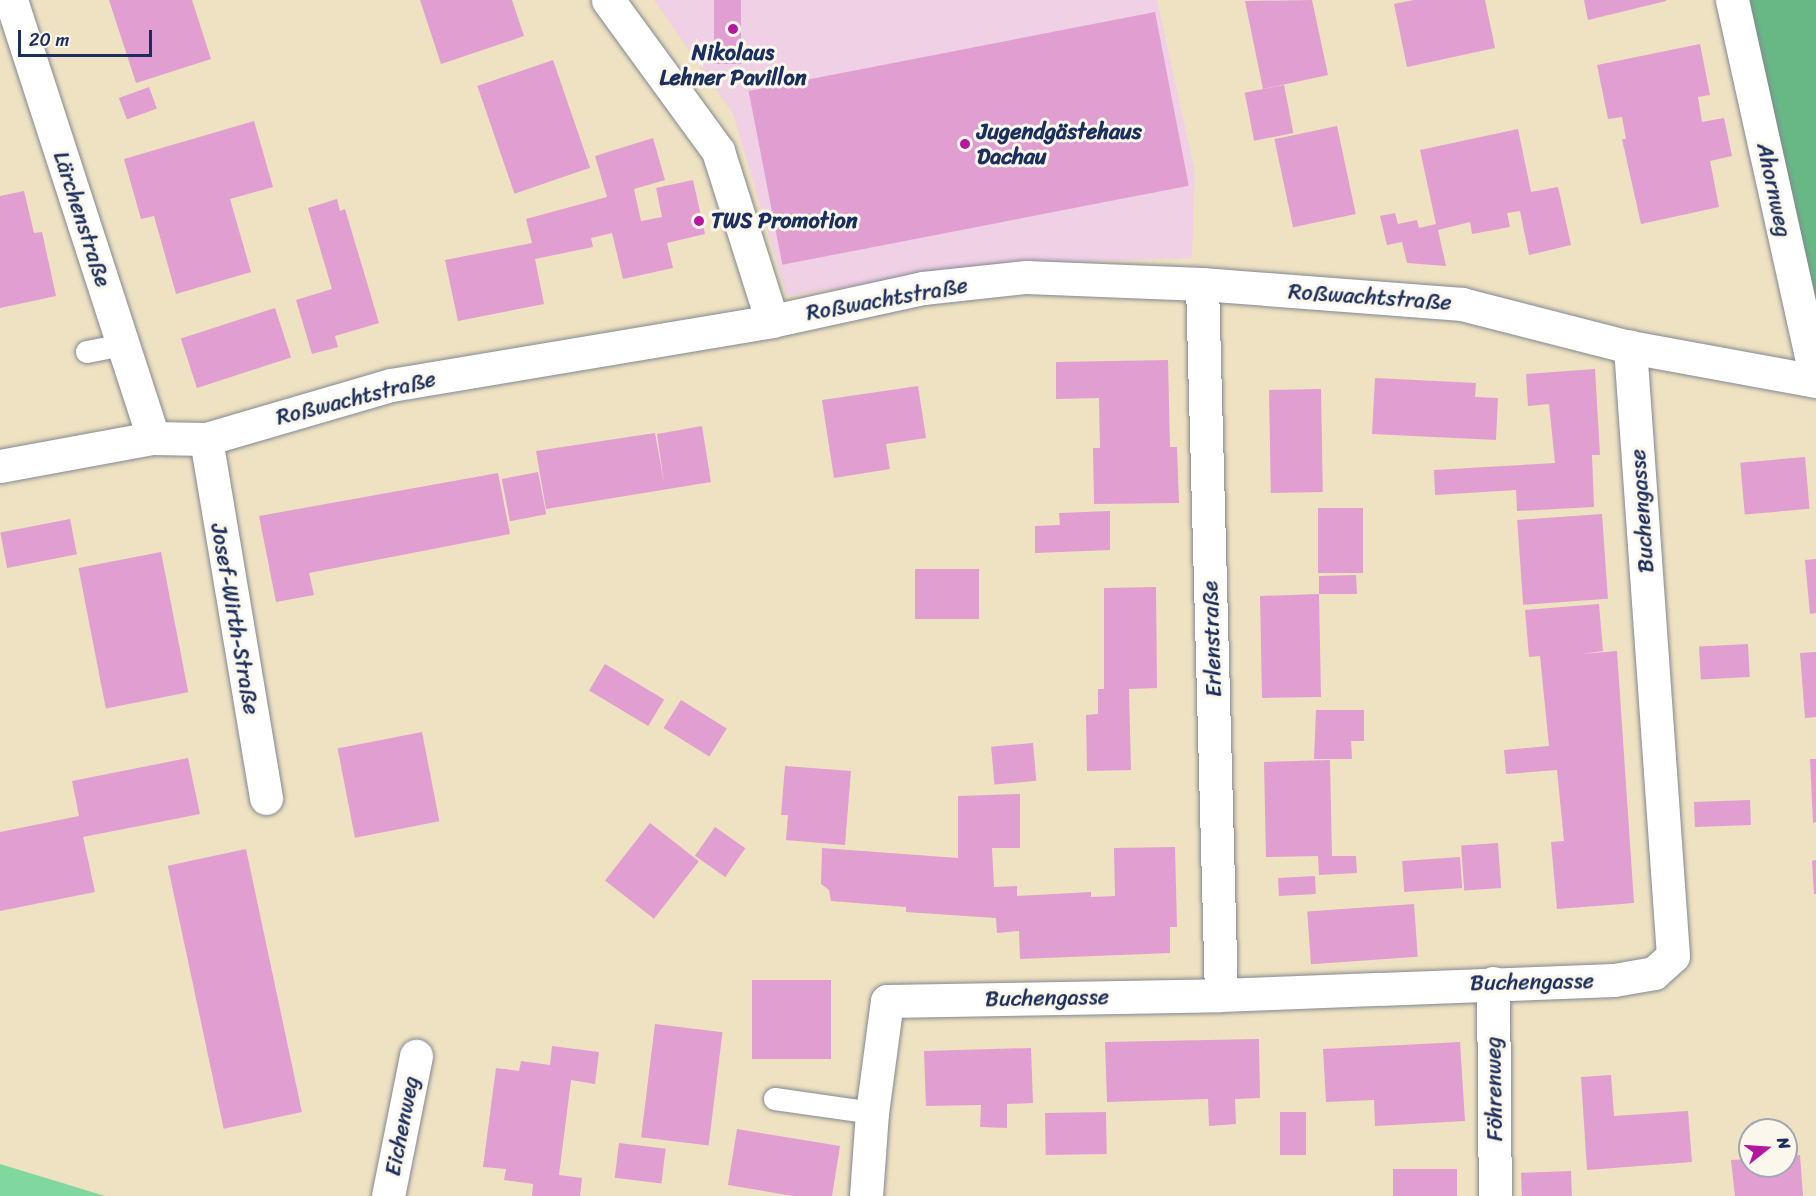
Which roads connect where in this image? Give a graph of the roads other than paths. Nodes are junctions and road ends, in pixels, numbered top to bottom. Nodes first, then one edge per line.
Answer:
1 (11, 0) edge
2 (608, 0) edge
3 (1732, 0) edge
4 (1202, 284) junction
5 (772, 321) junction
6 (123, 345) junction
7 (1630, 347) junction
8 (87, 352) dead end
9 (1816, 380) edge
10 (153, 438) junction
11 (206, 439) junction
12 (0, 466) edge
13 (266, 798) dead end
14 (1493, 982) junction
15 (1221, 995) junction
16 (416, 1056) dead end
17 (775, 1099) dead end
18 (872, 1113) junction
19 (388, 1196) edge
20 (866, 1196) edge
21 (1495, 1196) edge

1 - 6 street, Lärchenstraße
2 - 5 street
3 - 9 street, Ahornweg
4 - 5 street, Roßwachtstraße
4 - 7 street, Roßwachtstraße
4 - 15 street, Erlenstraße
5 - 11 street, Roßwachtstraße
6 - 8 lane
6 - 10 street, Lärchenstraße
7 - 9 street, Roßwachtstraße
7 - 14 street, Buchengasse
10 - 11 street, Roßwachtstraße
10 - 12 street, Roßwachtstraße
11 - 13 street, Josef-Wirth-Straße
14 - 15 street, Buchengasse
14 - 21 street, Föhrenweg
15 - 18 street, Buchengasse
16 - 19 street, Eichenweg
17 - 18 lane
18 - 20 street, Buchengasse

